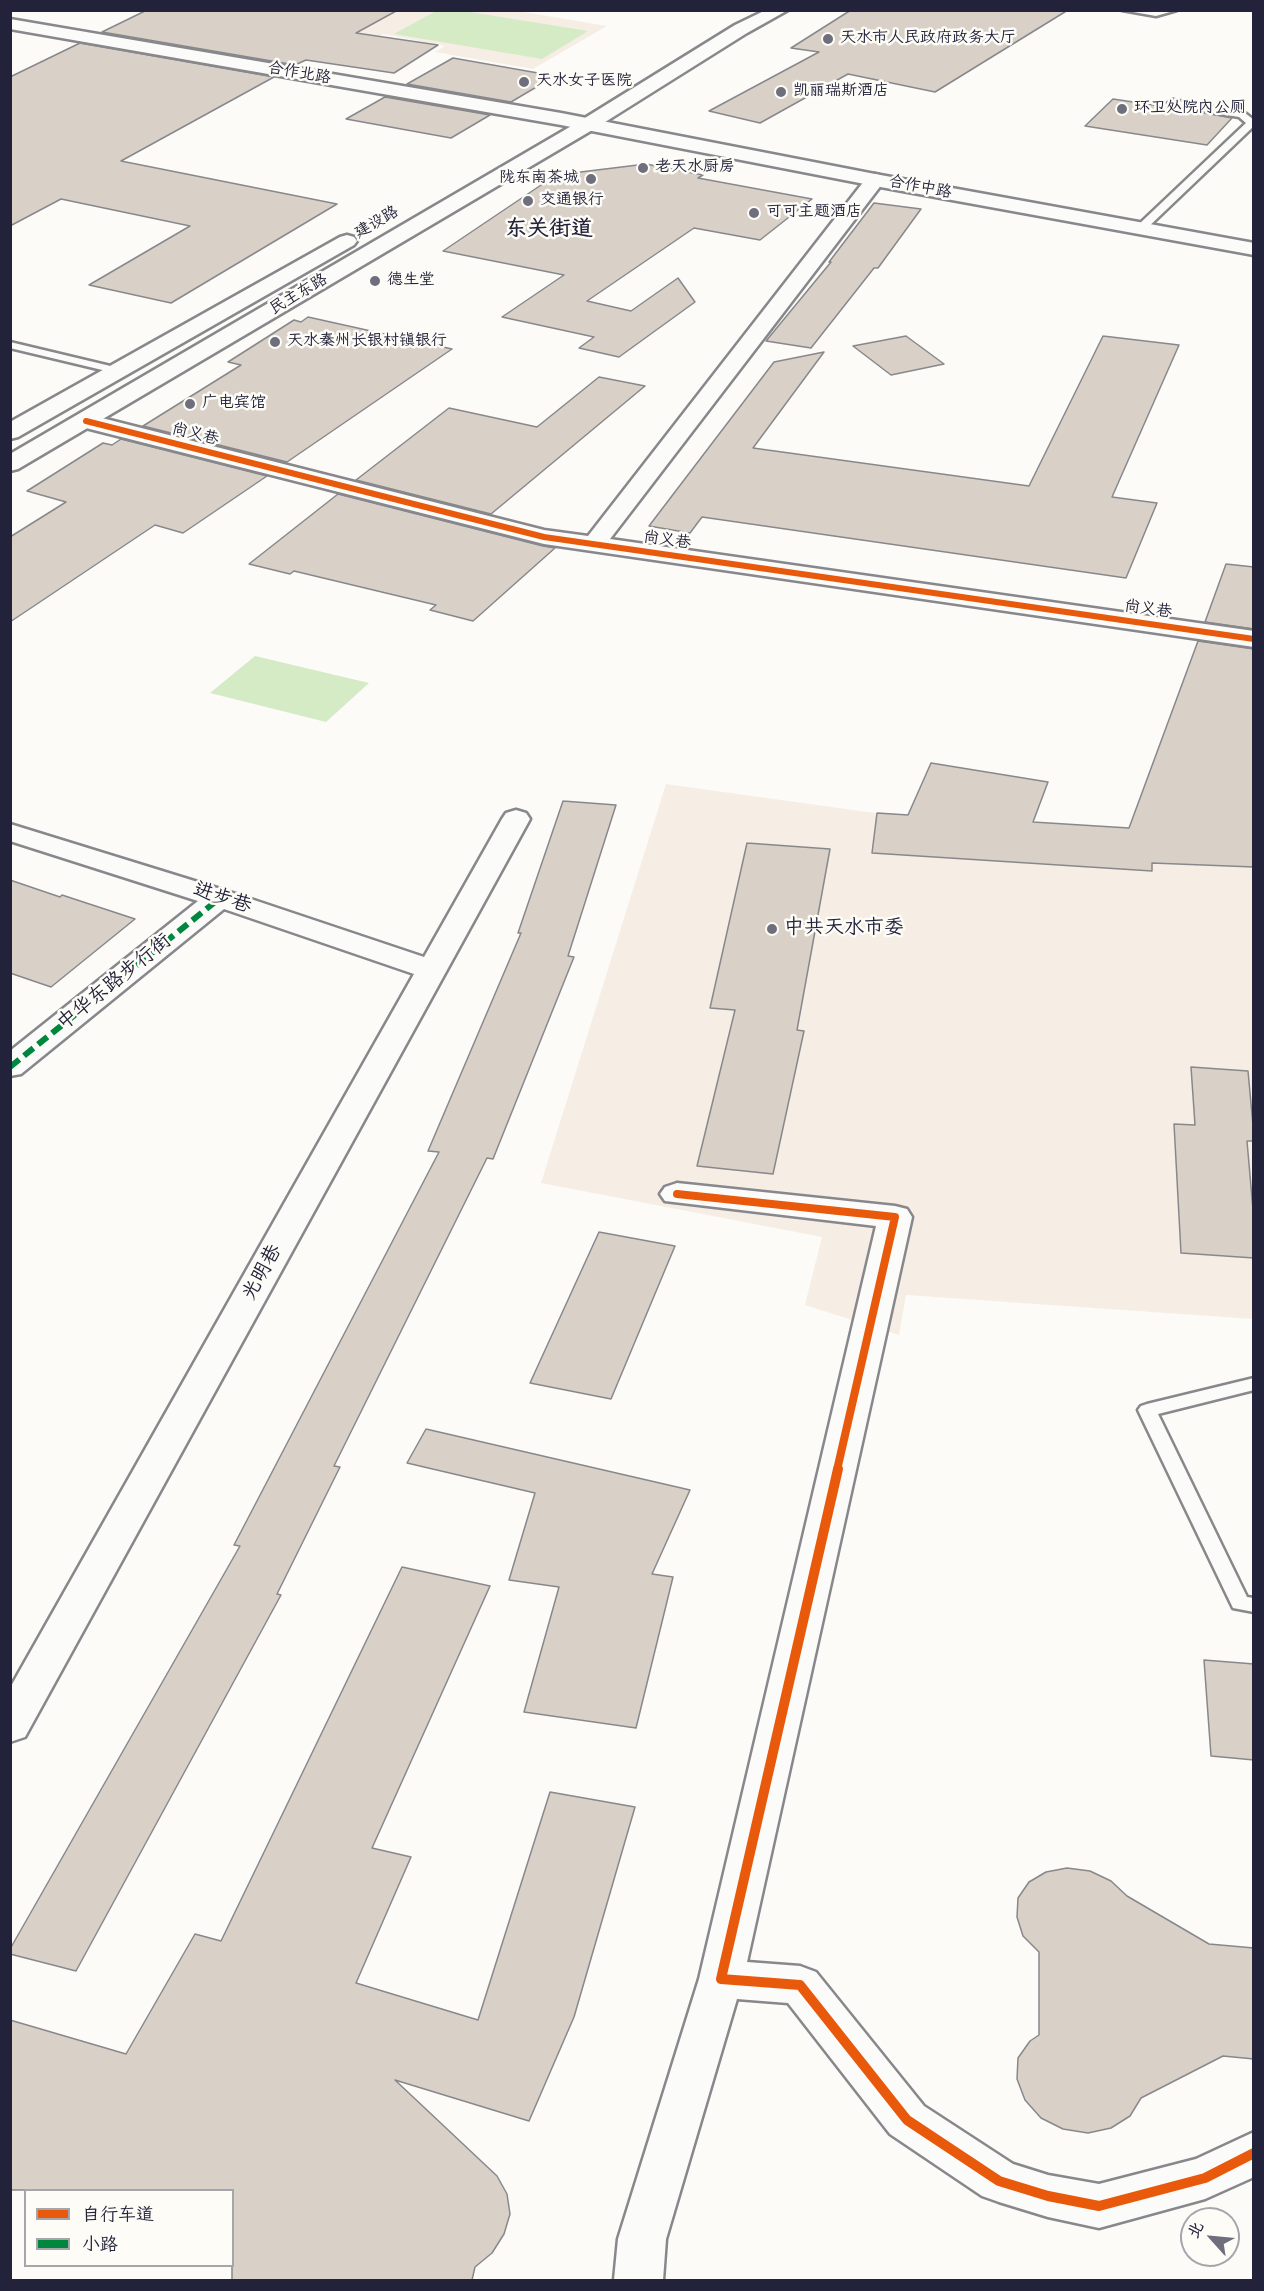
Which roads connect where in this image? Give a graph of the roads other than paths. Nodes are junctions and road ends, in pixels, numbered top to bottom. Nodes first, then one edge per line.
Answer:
1 (742, 10) edge
2 (780, 10) edge
3 (1126, 10) edge
4 (1173, 10) edge
5 (725, 19) dead end
6 (10, 24) edge
7 (1173, 103) dead end
8 (584, 116) junction
9 (561, 119) junction
10 (479, 166) dead end
11 (875, 180) junction
12 (1140, 229) junction
13 (366, 230) dead end
14 (1254, 249) edge
15 (10, 345) edge
16 (119, 371) junction
17 (86, 421) junction
18 (10, 432) edge
19 (10, 464) edge
20 (594, 544) junction
21 (1254, 639) edge
22 (516, 819) dead end
23 (10, 832) edge
24 (220, 898) junction
25 (432, 970) junction
26 (10, 1067) edge
27 (676, 1194) dead end
28 (1254, 1384) edge
29 (1254, 1605) edge
30 (10, 1726) edge
31 (721, 1978) junction
32 (1254, 2153) edge
33 (638, 2280) edge

1 - 5 street
2 - 8 street
3 - 4 lane
6 - 9 street, 合作北路
7 - 12 lane
8 - 9 street, 合作北路
8 - 11 street, 合作中路
8 - 17 street, 民主东路
9 - 10 street
11 - 12 street, 合作中路
11 - 20 street
12 - 14 street, 合作中路
13 - 16 street, 建设路
15 - 16 lane
16 - 18 street, 建设路
17 - 19 street, 民主东路
17 - 20 street, 尚义巷
20 - 21 street, 尚义巷
22 - 25 street, 光明巷
23 - 24 street, 进步巷
24 - 25 street, 进步巷
24 - 26 street, 中华东路步行街
25 - 30 street, 光明巷
27 - 31 street
28 - 29 lane
31 - 32 street
31 - 33 street

